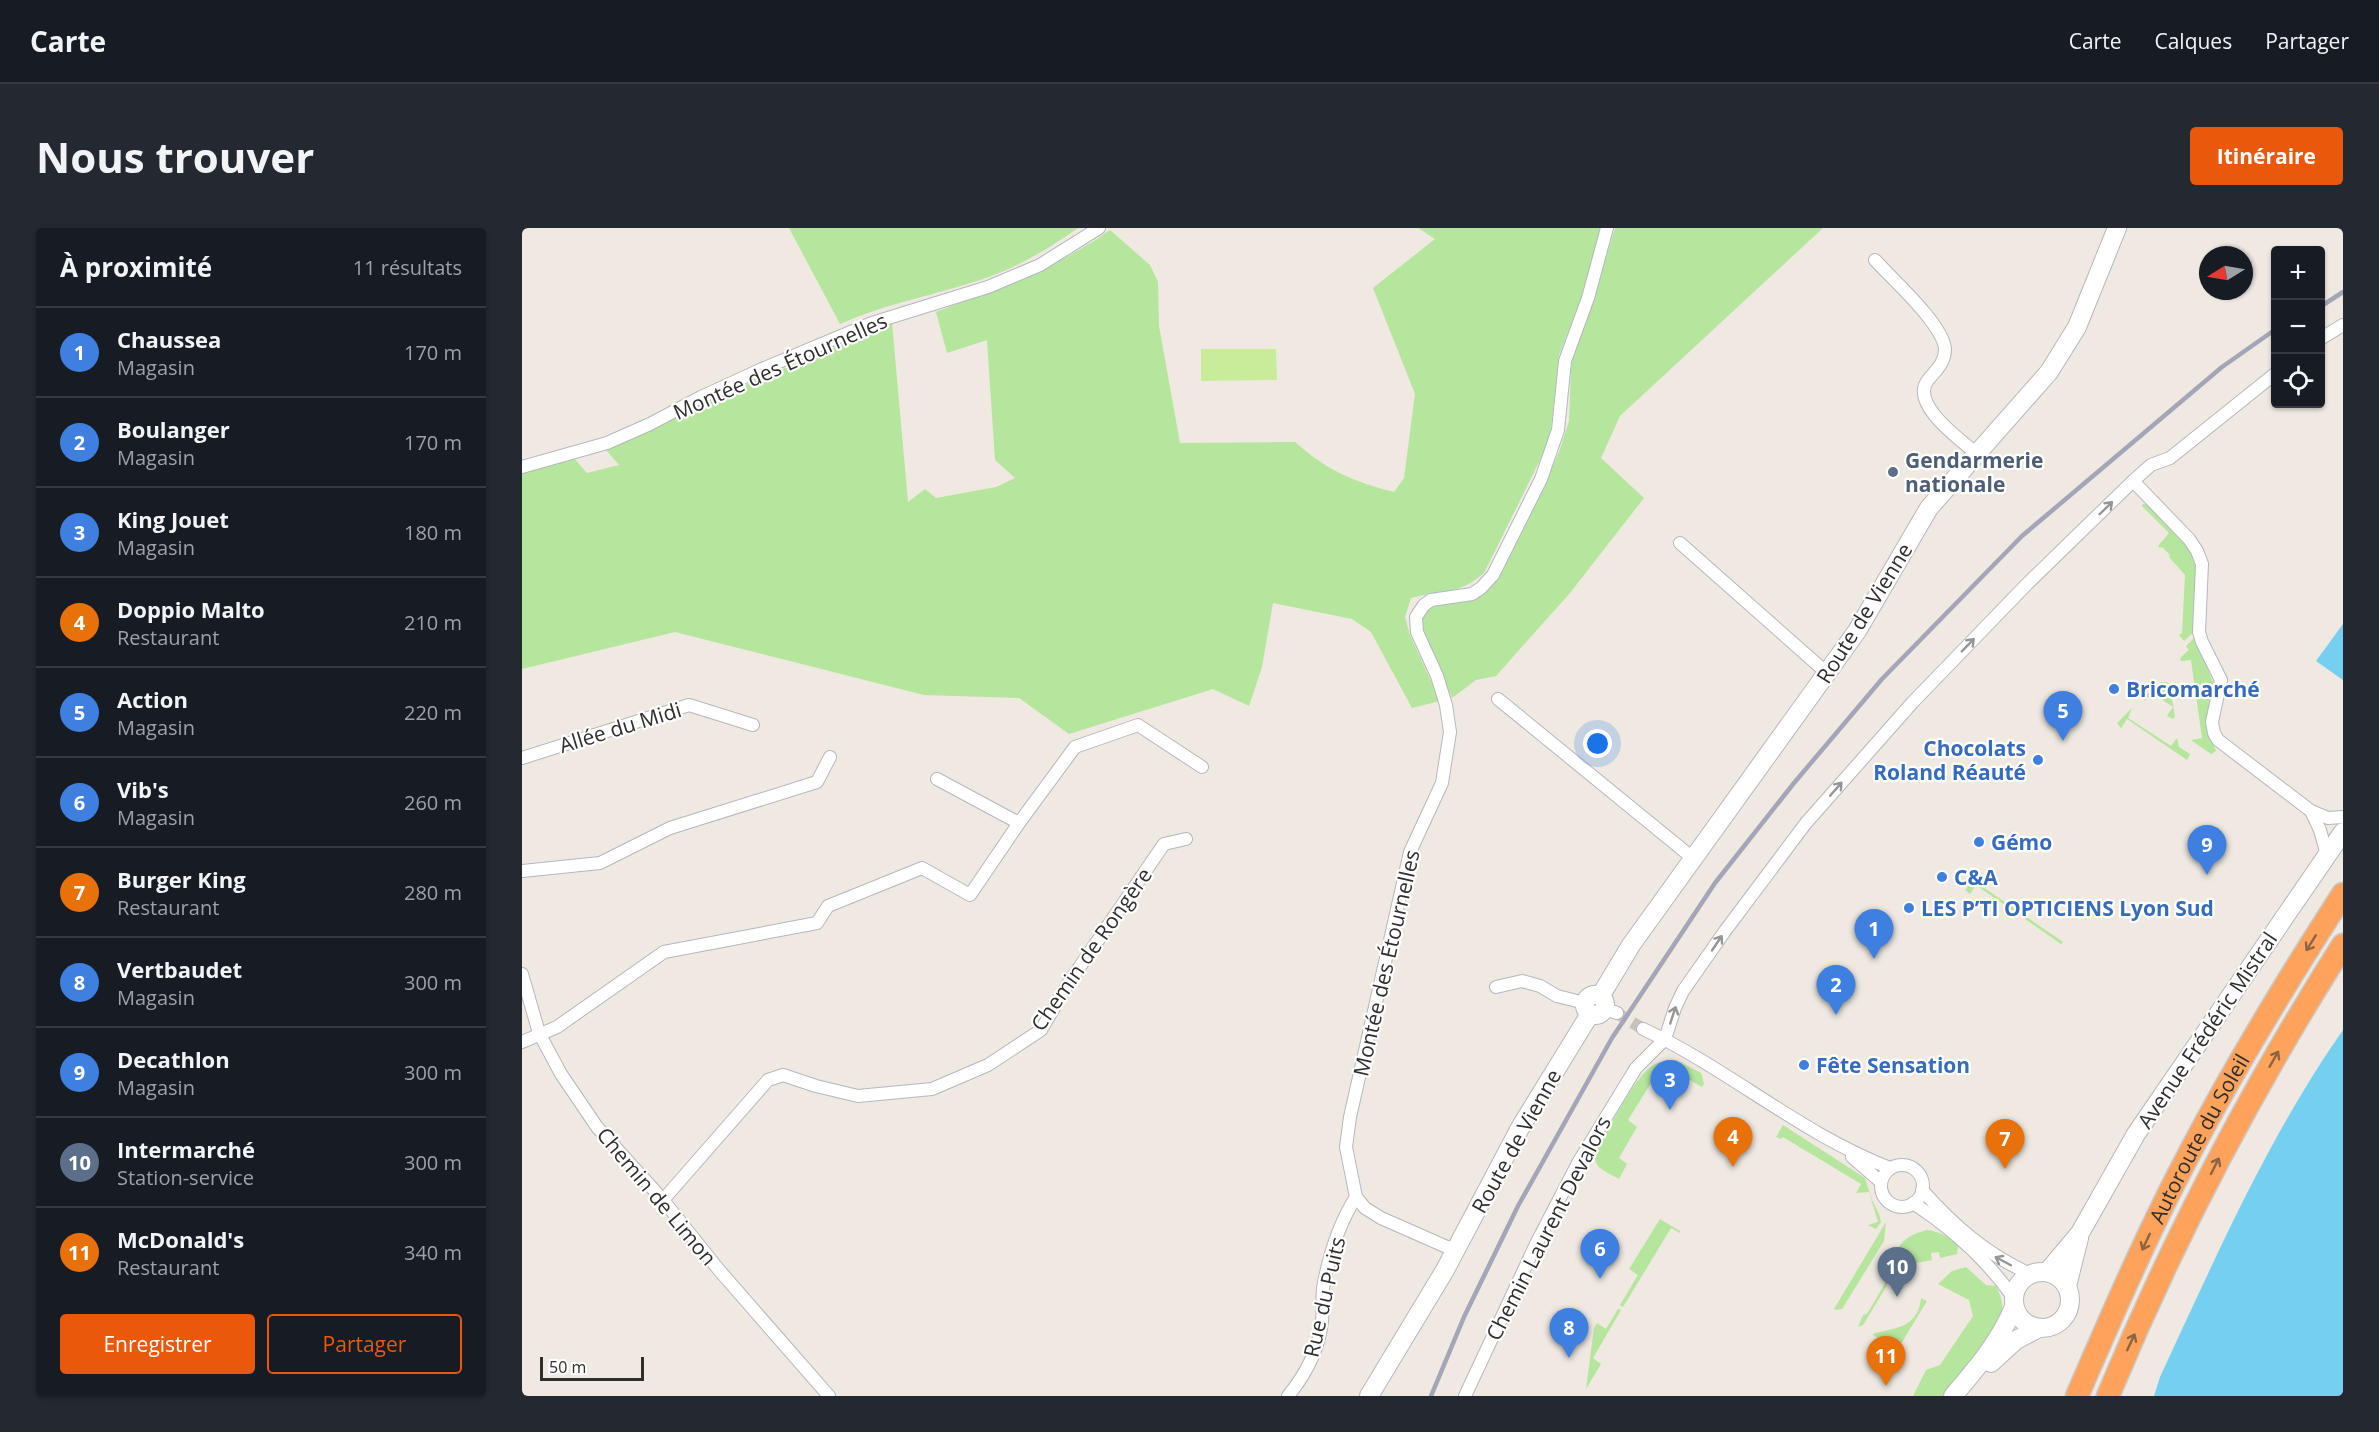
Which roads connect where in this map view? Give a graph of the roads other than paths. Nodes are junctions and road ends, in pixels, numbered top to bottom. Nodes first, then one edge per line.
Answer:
1 (1100, 228) edge
2 (1607, 228) edge
3 (2117, 228) edge
4 (1875, 260) dead end
5 (2343, 325) edge
6 (2325, 336) edge
7 (2271, 378) edge
8 (1977, 454) junction
9 (522, 467) edge
10 (2133, 481) junction
11 (1680, 543) dead end
12 (1828, 674) junction
13 (1498, 699) dead end
14 (753, 725) dead end
15 (830, 757) dead end
16 (522, 758) edge
17 (1202, 766) dead end
18 (937, 778) dead end
19 (2311, 811) junction
20 (2343, 817) edge
21 (1019, 823) junction
22 (2343, 832) edge
23 (1186, 839) dead end
24 (2327, 855) junction
25 (1694, 859) junction
26 (522, 871) edge
27 (2343, 894) edge
28 (2343, 945) edge
29 (522, 974) edge
30 (1496, 987) dead end
31 (1600, 1007) junction
32 (1643, 1029) tunnel mouth
33 (539, 1033) junction
34 (1665, 1040) junction
35 (522, 1042) edge
36 (1838, 1145) junction
37 (1890, 1168) junction
38 (1881, 1182) junction
39 (1922, 1190) junction
40 (1356, 1197) junction
41 (663, 1200) junction
42 (1913, 1203) junction
43 (2080, 1233) junction
44 (1979, 1244) junction
45 (1456, 1251) junction
46 (1977, 1257) junction
47 (2039, 1273) junction
48 (2067, 1286) junction
49 (2014, 1302) junction
50 (2039, 1328) junction
51 (829, 1396) edge
52 (1288, 1396) edge
53 (1369, 1396) edge
54 (1465, 1396) edge
55 (1953, 1396) edge
56 (1967, 1396) edge
57 (2077, 1396) edge
58 (2108, 1396) edge

1 - 9 street, Montée des Étournelles
2 - 40 street, Montée des Étournelles
3 - 8 street, Route de Vienne
4 - 8 street
5 - 6 street
7 - 10 street
8 - 12 street, Route de Vienne
10 - 19 street
34 -> 10 street
11 - 12 street
12 - 25 street, Route de Vienne
13 - 25 street
14 - 16 street, Allée du Midi
15 - 26 street
17 - 21 street
18 - 21 street
19 - 20 street
19 - 24 street
21 - 33 street
22 - 24 street, Avenue Frédéric Mistral
23 - 41 street, Chemin de Rongère
24 - 43 street, Avenue Frédéric Mistral
25 - 31 street, Route de Vienne
27 -> 57 highway, Autoroute du Soleil
58 -> 28 highway, Autoroute du Soleil
29 - 33 street, Chemin de Limon
30 - 31 street
31 - 45 street, Route de Vienne
32 - 34 street
33 - 35 street
33 - 41 street, Chemin de Limon
34 - 36 street
34 - 54 street, Chemin Laurent Devalors
36 - 37 street
36 - 38 street
37 - 38 street
37 - 39 street
38 - 42 street
39 - 42 street
39 - 44 street
40 - 45 street
40 - 52 street, Rue du Puits
41 - 51 street, Chemin de Limon
42 - 46 street
43 - 47 street, Avenue Frédéric Mistral
43 - 48 street, Avenue Frédéric Mistral
44 - 46 street
47 -> 44 street
45 - 53 street, Route de Vienne
46 - 49 street
47 - 48 street
47 - 49 street
48 - 50 street
49 - 50 street
49 - 55 street
50 - 56 street

